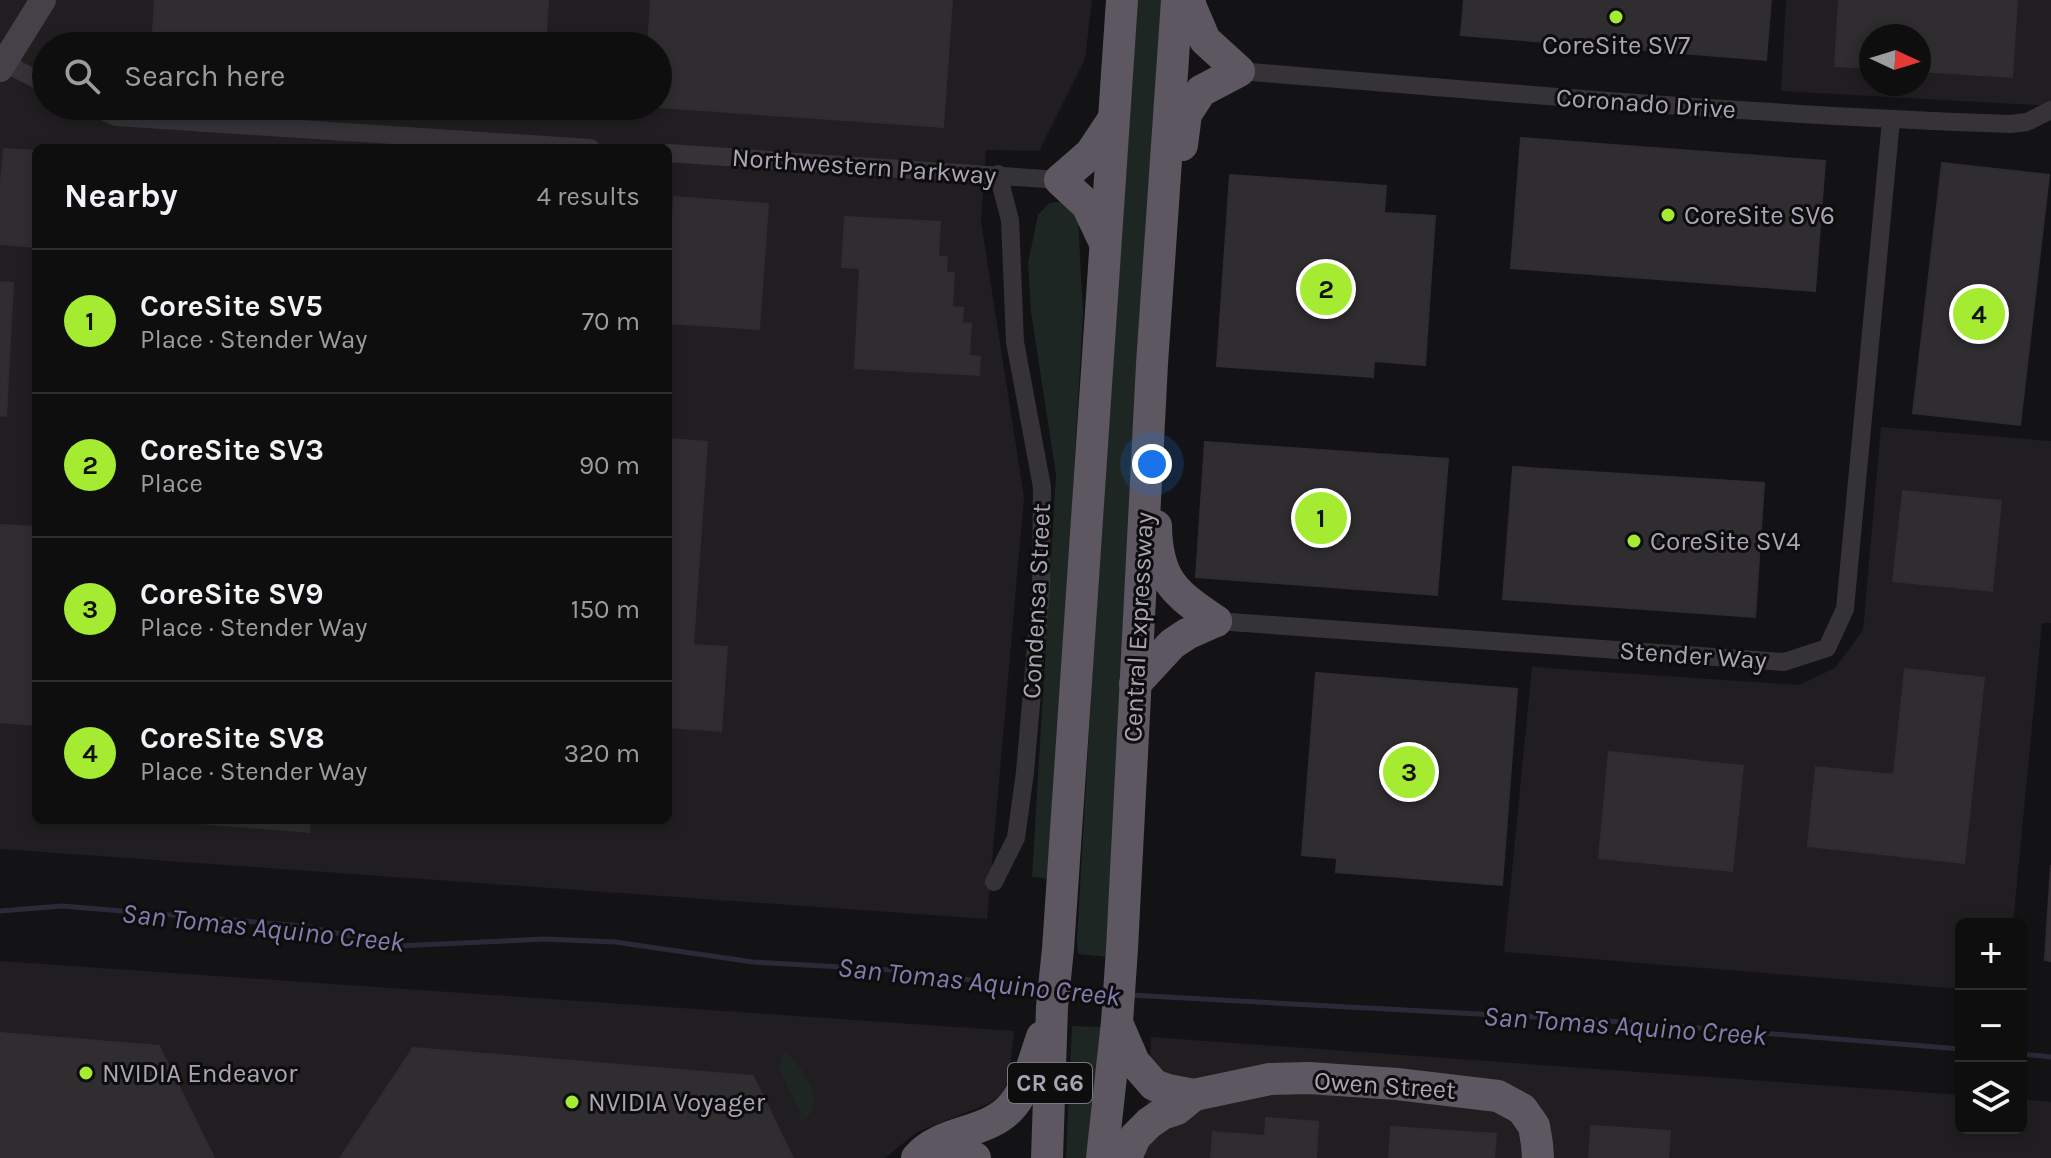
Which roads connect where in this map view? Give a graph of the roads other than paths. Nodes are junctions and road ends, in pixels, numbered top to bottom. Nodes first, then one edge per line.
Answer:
1 (43, 0) edge
2 (1122, 0) edge
3 (1177, 0) edge
4 (1190, 0) edge
5 (2, 66) edge
6 (1239, 71) junction
7 (32, 78) edge
8 (2051, 110) edge
9 (1115, 117) junction
10 (162, 120) edge
11 (1891, 120) junction
12 (530, 144) edge
13 (672, 153) edge
14 (998, 174) junction
15 (1060, 180) junction
16 (1106, 246) junction
17 (1152, 364) junction
18 (1216, 621) junction
19 (1135, 684) junction
20 (994, 882) dead end
21 (1052, 1007) junction
22 (1117, 1022) junction
23 (1194, 1095) junction
24 (917, 1158) edge
25 (948, 1158) edge
26 (975, 1158) edge
27 (1047, 1158) edge
28 (1102, 1158) edge
29 (1126, 1158) edge
30 (1538, 1158) edge

1 - 5 main road
2 - 9 highway, CR G6
3 - 17 highway, Central Expressway / CR G6
4 - 6 highway
5 - 7 street
6 - 11 street, Coronado Drive
6 - 17 highway
8 - 11 street, Coronado Drive
9 - 15 highway
9 - 16 highway, CR G6
10 - 12 street
11 - 18 street, Stender Way
13 - 14 street, Northwestern Parkway
14 - 15 street, Northwestern Parkway
14 - 20 street, Condensa Street
15 - 16 highway
16 - 21 highway, CR G6
17 - 18 highway
17 - 19 highway, Central Expressway / CR G6
18 - 19 highway
19 - 22 highway, Central Expressway / CR G6
21 - 24 highway
21 - 27 highway, CR G6
22 - 23 highway
22 - 28 highway, Central Expressway / CR G6
23 - 29 highway
23 - 30 highway, Owen Street
25 - 26 highway

